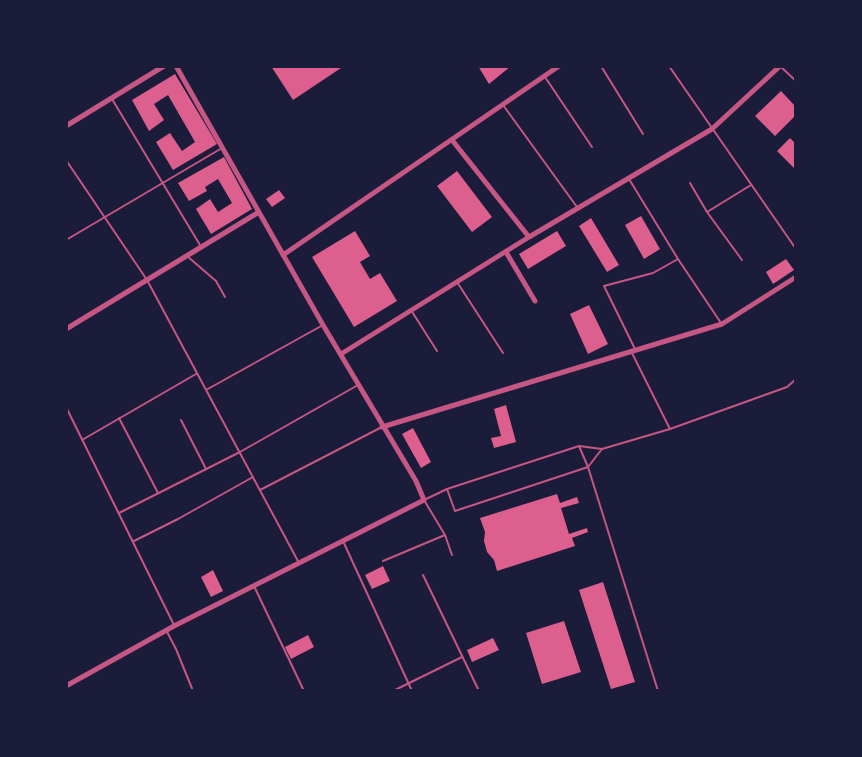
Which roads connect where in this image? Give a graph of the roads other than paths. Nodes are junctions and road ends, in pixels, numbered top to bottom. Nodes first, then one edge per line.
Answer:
1 (164, 66) edge
2 (176, 66) edge
3 (559, 66) edge
4 (601, 66) edge
5 (669, 66) edge
6 (780, 66) edge
7 (544, 76) junction
8 (796, 81) edge
9 (112, 99) junction
10 (503, 105) junction
11 (66, 126) edge
12 (712, 129) junction
13 (643, 134) dead end
14 (452, 140) junction
15 (592, 147) dead end
16 (222, 148) junction
17 (66, 160) edge
18 (628, 178) junction
19 (162, 182) junction
20 (690, 183) dead end
21 (751, 185) junction
22 (578, 208) junction
23 (259, 212) junction
24 (707, 212) junction
25 (104, 216) junction
26 (529, 237) junction
27 (66, 240) edge
28 (201, 248) junction
29 (796, 249) edge
30 (506, 252) junction
31 (283, 255) junction
32 (187, 256) junction
33 (678, 259) junction
34 (742, 260) dead end
35 (796, 277) edge
36 (147, 280) junction
37 (457, 282) junction
38 (225, 297) dead end
39 (535, 301) dead end
40 (411, 310) junction
41 (722, 324) junction
42 (323, 325) junction
43 (66, 329) edge
44 (437, 351) dead end
45 (633, 351) junction
46 (503, 353) dead end
47 (340, 354) junction
48 (196, 374) junction
49 (796, 379) edge
50 (358, 385) junction
51 (206, 390) junction
52 (66, 407) edge
53 (120, 418) junction
54 (181, 420) dead end
55 (382, 427) junction
56 (670, 429) junction
57 (82, 440) junction
58 (579, 446) junction
59 (602, 449) junction
60 (240, 453) junction
61 (588, 467) junction
62 (206, 470) junction
63 (253, 477) junction
64 (447, 489) junction
65 (260, 490) junction
66 (158, 494) junction
67 (424, 500) junction
68 (118, 513) junction
69 (445, 535) junction
70 (342, 540) junction
71 (132, 541) junction
72 (452, 555) dead end
73 (383, 561) dead end
74 (299, 563) junction
75 (423, 575) dead end
76 (254, 586) junction
77 (174, 626) junction
78 (166, 630) junction
79 (462, 657) junction
80 (408, 682) junction
81 (66, 686) edge
82 (193, 691) edge
83 (304, 691) edge
84 (393, 691) edge
85 (412, 691) edge
86 (479, 691) edge
87 (658, 691) edge

1 - 9 street
2 - 16 street
3 - 7 street
4 - 13 lane
5 - 12 lane
6 - 8 lane
6 - 12 street
7 - 10 street
7 - 15 lane
9 - 11 street
9 - 19 lane
10 - 14 street
10 - 22 lane
12 - 18 street
12 - 21 lane
14 - 26 street
14 - 31 street
16 - 19 lane
16 - 23 street
17 - 25 lane
18 - 22 street
18 - 33 lane
19 - 25 lane
19 - 28 lane
20 - 24 lane
21 - 24 lane
21 - 29 lane
22 - 26 street
23 - 28 street
23 - 31 street
24 - 34 lane
25 - 27 lane
25 - 36 lane
26 - 30 street
28 - 32 street
30 - 37 street
30 - 39 street
31 - 42 street
32 - 36 street
32 - 38 lane
33 - 41 lane
33 - 45 lane
35 - 41 street
36 - 43 street
36 - 48 lane
37 - 40 street
37 - 46 lane
40 - 44 lane
40 - 47 street
41 - 45 street
42 - 47 street
42 - 51 lane
45 - 55 street
45 - 56 lane
47 - 50 street
48 - 51 lane
48 - 53 lane
49 - 56 lane
50 - 55 street
50 - 60 lane
51 - 60 lane
52 - 57 lane
53 - 57 lane
53 - 66 lane
54 - 62 lane
55 - 65 lane
55 - 67 street
56 - 59 lane
57 - 68 lane
58 - 59 lane
58 - 61 lane
58 - 64 lane
59 - 61 lane
60 - 62 lane
60 - 63 lane
61 - 64 lane
61 - 87 lane
62 - 66 lane
63 - 65 lane
63 - 71 lane
64 - 67 lane
65 - 74 lane
66 - 68 lane
67 - 69 lane
67 - 70 street
68 - 71 lane
69 - 72 lane
69 - 73 lane
70 - 74 street
70 - 80 lane
71 - 77 lane
74 - 76 street
75 - 79 lane
76 - 77 street
76 - 83 lane
77 - 78 street
78 - 81 street
78 - 82 lane
79 - 80 lane
79 - 86 lane
80 - 84 lane
80 - 85 lane

